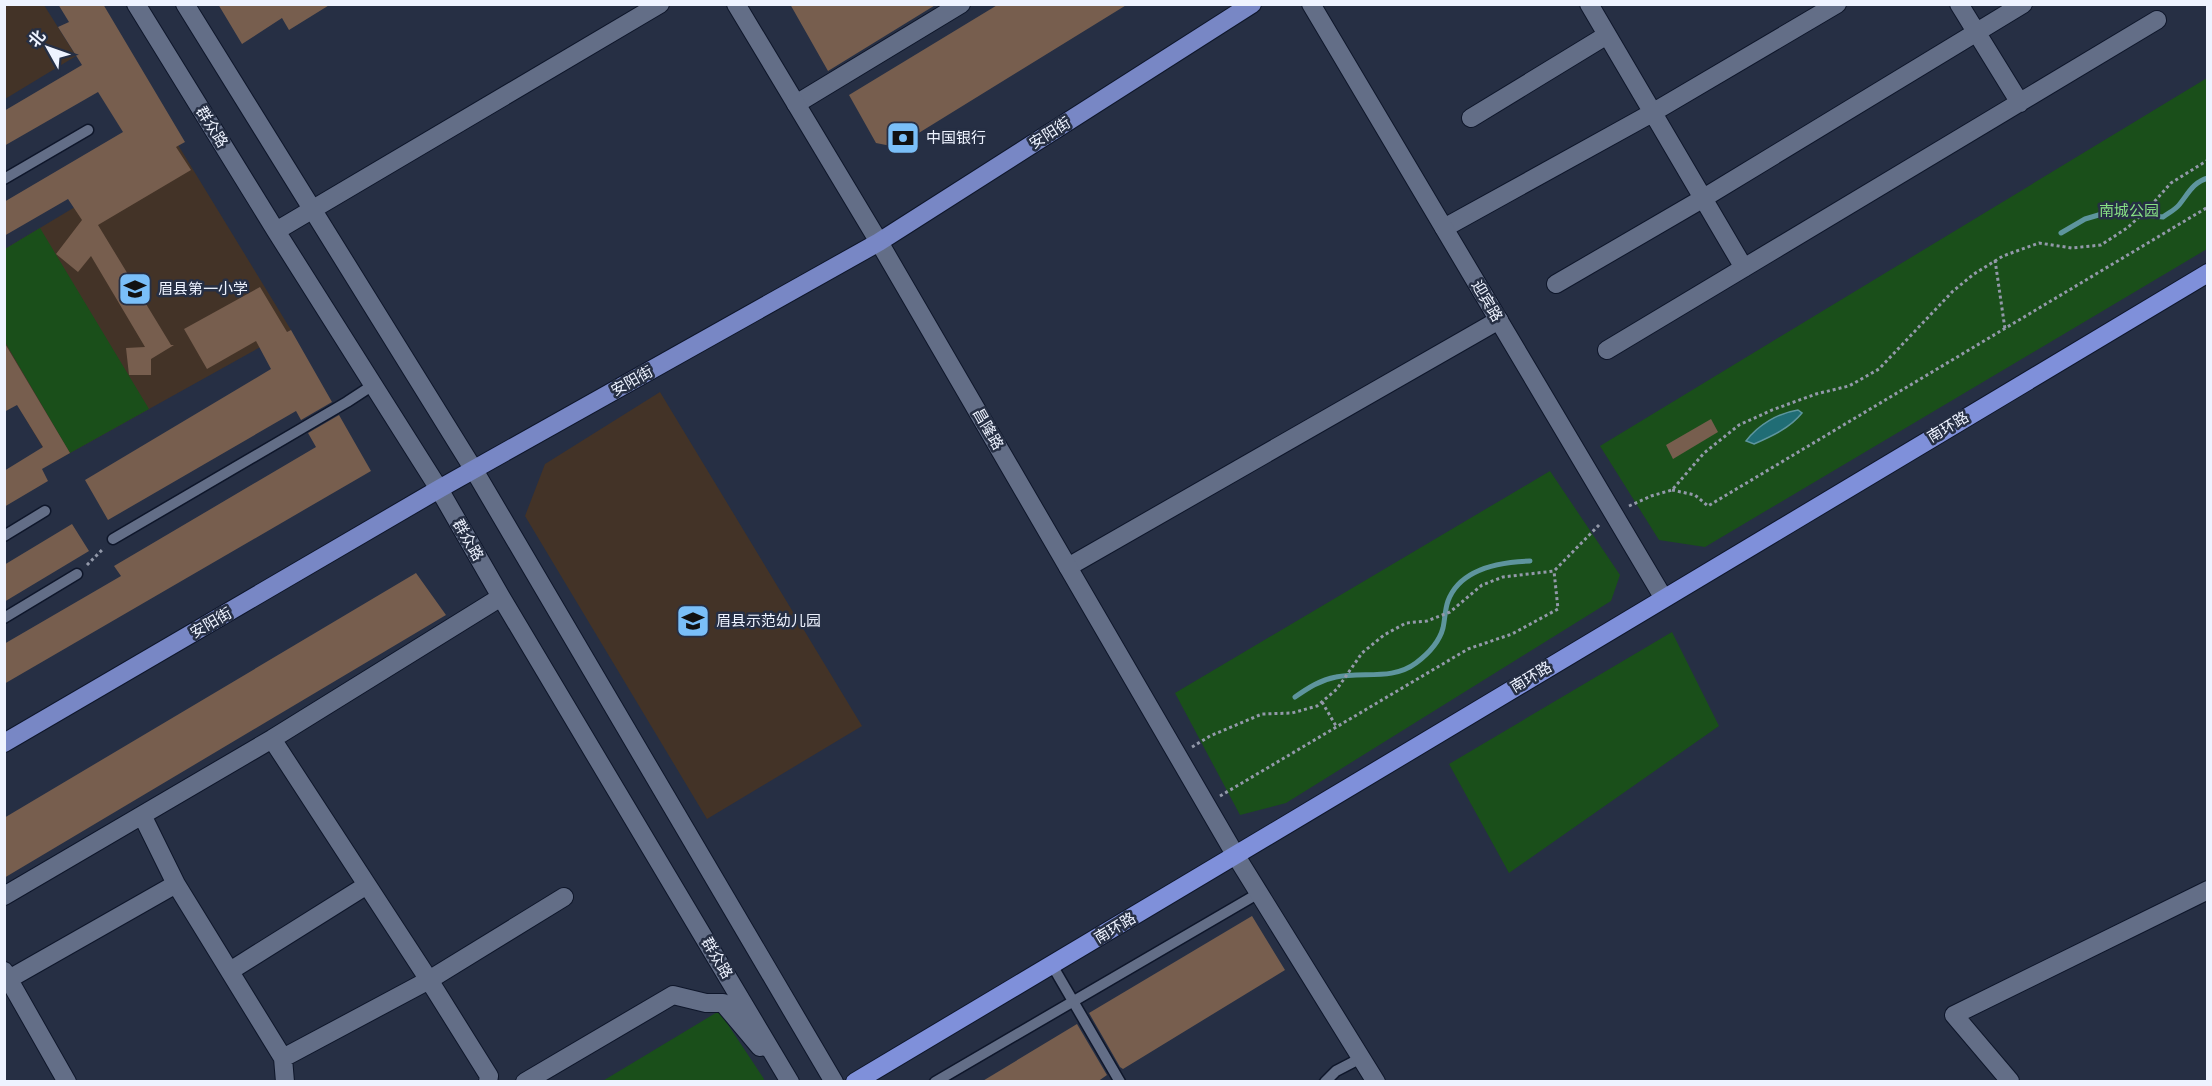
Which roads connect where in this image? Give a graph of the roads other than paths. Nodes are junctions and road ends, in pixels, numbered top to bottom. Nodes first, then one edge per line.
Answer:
1 (136, 4) edge
2 (185, 4) edge
3 (660, 4) edge
4 (736, 4) edge
5 (961, 4) edge
6 (1252, 4) edge
7 (1311, 4) edge
8 (1589, 4) edge
9 (1837, 4) edge
10 (1959, 4) edge
11 (2023, 4) edge
12 (2157, 20) dead end
13 (1976, 32) junction
14 (1606, 35) junction
15 (2020, 102) junction
16 (796, 104) junction
17 (1652, 113) junction
18 (1472, 118) dead end
19 (88, 130) dead end
20 (6, 176) edge
21 (1702, 199) junction
22 (311, 211) junction
23 (1444, 228) junction
24 (276, 231) junction
25 (879, 242) junction
26 (1744, 268) junction
27 (2208, 273) edge
28 (1556, 284) dead end
29 (1499, 320) junction
30 (1607, 350) dead end
31 (373, 385) junction
32 (474, 470) junction
33 (439, 489) junction
34 (45, 511) dead end
35 (4, 536) edge
36 (113, 539) road end
37 (1068, 567) junction
38 (77, 574) road end
39 (501, 597) junction
40 (1663, 597) junction
41 (4, 618) edge
42 (272, 739) junction
43 (4, 743) edge
44 (142, 814) junction
45 (1236, 856) junction
46 (176, 884) junction
47 (367, 885) junction
48 (2208, 890) edge
49 (1259, 893) junction
50 (4, 896) edge
51 (564, 897) dead end
52 (1052, 965) junction
53 (230, 971) junction
54 (7, 975) edge
55 (429, 980) junction
56 (1073, 1001) junction
57 (283, 1058) junction
58 (1361, 1058) junction
59 (778, 1060) junction
60 (2010, 1081) edge
61 (68, 1082) edge
62 (285, 1082) edge
63 (488, 1082) edge
64 (525, 1082) edge
65 (790, 1082) edge
66 (834, 1082) edge
67 (855, 1082) edge
68 (934, 1082) edge
69 (1120, 1082) edge
70 (1326, 1082) edge
71 (1376, 1082) edge

1 - 24 street, 群众路
2 - 22 street
3 - 22 street
4 - 16 street, 昌隆路
5 - 16 street
6 - 25 main road, 安阳街
7 - 23 street, 迎宾路
8 - 14 street
9 - 17 street
10 - 13 street
11 - 13 street
12 - 15 street
13 - 15 street
13 - 21 street
14 - 17 street
14 - 18 street
15 - 26 street
16 - 25 street, 昌隆路
17 - 21 street
17 - 23 street
19 - 20 lane
21 - 26 street
21 - 28 street
22 - 24 street
22 - 32 street
23 - 29 street, 迎宾路
24 - 31 street, 群众路
25 - 32 main road, 安阳街
25 - 37 street, 昌隆路
26 - 30 street
27 - 40 highway, 南环路
29 - 37 street
29 - 40 street, 迎宾路
31 - 33 street, 群众路
31 - 36 lane
32 - 33 main road, 安阳街
32 - 66 street
33 - 39 street, 群众路
33 - 43 main road, 安阳街
34 - 35 lane
37 - 45 street, 昌隆路
38 - 41 lane
39 - 42 street
39 - 59 street, 群众路
40 - 45 highway, 南环路
42 - 44 street
42 - 47 street
44 - 46 street
44 - 50 street
45 - 49 street, 昌隆路
45 - 52 highway, 南环路
46 - 53 street
46 - 54 street
47 - 53 street
47 - 55 street
48 - 60 street
49 - 56 lane
49 - 58 street, 昌隆路
51 - 55 street
52 - 56 lane
52 - 67 highway, 南环路
53 - 57 street
54 - 61 street
55 - 57 street
55 - 63 street
56 - 68 lane
56 - 69 lane
57 - 62 street
58 - 70 lane
58 - 71 street, 昌隆路
59 - 64 street
59 - 65 street, 群众路

